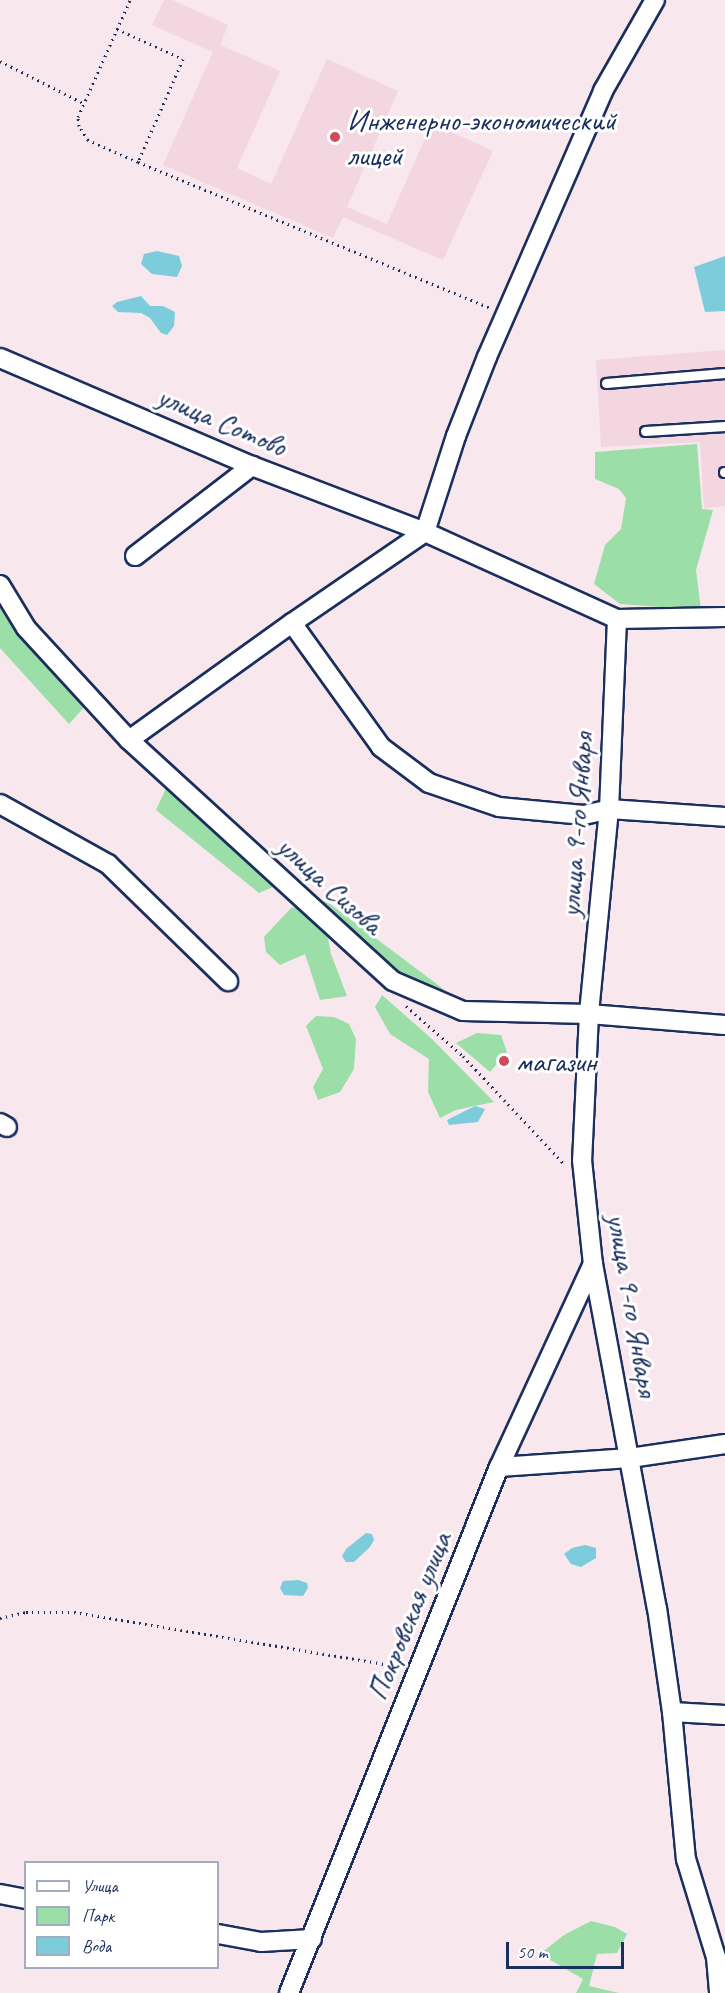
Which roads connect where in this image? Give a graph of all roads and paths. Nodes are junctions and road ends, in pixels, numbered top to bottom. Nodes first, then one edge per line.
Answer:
1 (130, 0) edge
2 (655, 0) edge
3 (117, 29) junction
4 (0, 61) edge
5 (83, 103) junction
6 (138, 162) junction
7 (508, 308) junction
8 (0, 358) edge
9 (725, 373) edge
10 (606, 383) dead end
11 (725, 426) edge
12 (645, 431) dead end
13 (252, 466) junction
14 (425, 532) junction
15 (135, 556) dead end
16 (0, 585) edge
17 (725, 616) edge
18 (617, 619) junction
19 (292, 623) junction
20 (129, 740) junction
21 (0, 804) edge
22 (609, 809) junction
23 (725, 817) edge
24 (228, 981) dead end
25 (404, 1004) dead end
26 (589, 1014) junction
27 (725, 1025) edge
28 (585, 1189) junction
29 (594, 1264) junction
30 (725, 1444) edge
31 (630, 1458) junction
32 (499, 1467) junction
33 (0, 1618) edge
34 (419, 1670) junction
35 (672, 1712) junction
36 (725, 1715) edge
37 (0, 1894) edge
38 (24, 1899) edge
39 (219, 1934) edge
40 (312, 1939) junction
41 (289, 1993) edge
42 (719, 1993) edge

1 - 3 path
2 - 7 street
3 - 5 path
3 - 6 path
4 - 5 path
5 - 6 path
6 - 7 path
7 - 14 street
8 - 13 street, улица Сотово
9 - 10 lane
11 - 12 lane
13 - 14 street, улица Сотово
13 - 15 street
14 - 18 street, улица Сотово
14 - 19 street
16 - 20 street, улица Сизова
17 - 18 street, улица Сотово
18 - 22 street, улица 9-го Января
19 - 20 street
19 - 22 street
20 - 26 street, улица Сизова
21 - 24 street
22 - 23 street
22 - 26 street, улица 9-го Января
25 - 28 path
26 - 27 street, улица Сизова
26 - 28 street, улица 9-го Января
28 - 29 street, улица 9-го Января
29 - 31 street, улица 9-го Января
29 - 32 street, Покровская улица
30 - 31 street
31 - 32 street
31 - 35 street, улица 9-го Января
32 - 34 street, Покровская улица
33 - 34 path
34 - 40 street, Покровская улица
35 - 36 street
35 - 42 street, улица 9-го Января
37 - 38 street
39 - 40 street
40 - 41 street, Покровская улица

